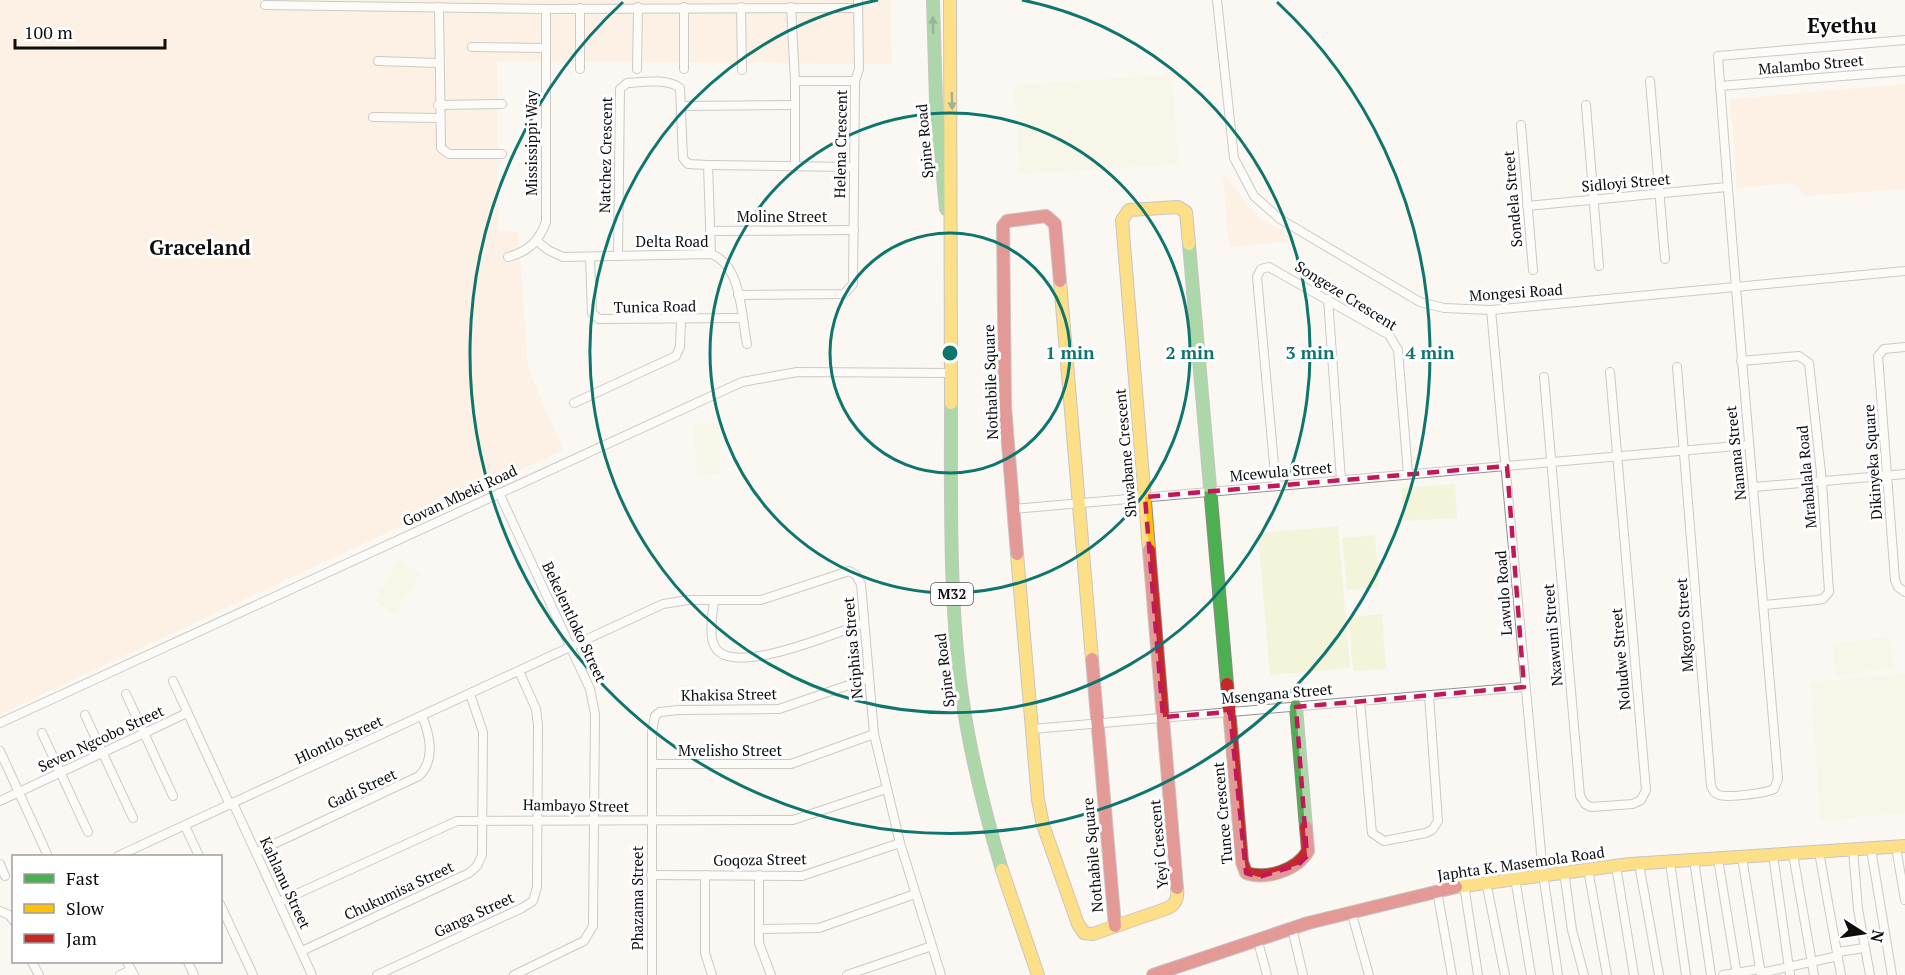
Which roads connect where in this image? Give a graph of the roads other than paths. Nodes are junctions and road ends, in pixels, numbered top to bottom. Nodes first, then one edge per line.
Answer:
1 (933, 0) edge
2 (950, 0) edge
3 (1217, 0) edge
4 (304, 3) edge
5 (705, 3) edge
6 (764, 3) edge
7 (818, 3) edge
8 (265, 4) dead end
9 (858, 4) edge
10 (439, 7) junction
11 (638, 7) junction
12 (684, 7) junction
13 (741, 7) junction
14 (791, 7) junction
15 (580, 8) junction
16 (546, 9) junction
17 (1905, 40) edge
18 (472, 47) dead end
19 (545, 48) junction
20 (1718, 56) joint
21 (378, 61) dead end
22 (438, 63) junction
23 (580, 69) dead end
24 (637, 69) dead end
25 (684, 69) dead end
26 (742, 70) dead end
27 (1905, 71) edge
28 (795, 81) junction
29 (855, 81) junction
30 (1650, 81) dead end
31 (1720, 86) junction
32 (502, 104) dead end
33 (438, 105) junction
34 (795, 105) junction
35 (1586, 105) dead end
36 (682, 106) junction
37 (373, 117) dead end
38 (438, 118) junction
39 (1521, 125) dead end
40 (502, 154) dead end
41 (708, 165) junction
42 (795, 166) junction
43 (854, 167) junction
44 (1727, 187) junction
45 (1659, 194) junction
46 (1594, 200) junction
47 (1527, 206) junction
48 (854, 230) junction
49 (710, 231) junction
50 (537, 241) junction
51 (711, 254) junction
52 (618, 256) junction
53 (508, 257) dead end
54 (590, 257) junction
55 (1665, 259) dead end
56 (1599, 266) dead end
57 (1533, 270) dead end
58 (1905, 272) edge
59 (951, 279) junction
60 (1734, 287) junction
61 (738, 295) junction
62 (1328, 299) junction
63 (1491, 310) junction
64 (742, 318) junction
65 (681, 320) junction
66 (747, 344) dead end
67 (1905, 347) edge
68 (1741, 361) junction
69 (1677, 367) dead end
70 (1610, 372) dead end
71 (951, 373) junction
72 (1544, 377) dead end
73 (574, 403) dead end
74 (1748, 445) junction
75 (1684, 450) junction
76 (1617, 456) junction
77 (1551, 462) junction
78 (1507, 466) junction
79 (1408, 474) junction
80 (1905, 474) edge
81 (1888, 476) junction
82 (1341, 480) junction
83 (1822, 482) junction
84 (1276, 486) junction
85 (1754, 487) junction
86 (1210, 491) junction
87 (499, 493) junction
88 (1145, 497) junction
89 (1079, 502) junction
90 (1013, 508) junction
91 (1905, 592) edge
92 (714, 600) junction
93 (1764, 605) junction
94 (864, 623) junction
95 (571, 646) junction
96 (519, 671) junction
97 (869, 678) junction
98 (173, 681) dead end
99 (1524, 687) junction
100 (126, 694) dead end
101 (470, 694) junction
102 (1429, 694) junction
103 (1360, 701) junction
104 (1296, 707) junction
105 (1230, 712) junction
106 (187, 713) junction
107 (85, 715) dead end
108 (422, 716) junction
109 (1163, 717) junction
110 (0, 723) edge
111 (1097, 723) junction
112 (1032, 729) junction
113 (42, 733) dead end
114 (144, 734) junction
115 (874, 734) junction
116 (0, 751) edge
117 (102, 753) junction
118 (652, 765) junction
119 (60, 772) junction
120 (886, 789) junction
121 (19, 792) junction
122 (1717, 795) joint
123 (173, 796) dead end
124 (0, 801) edge
125 (232, 804) junction
126 (1584, 804) joint
127 (133, 818) dead end
128 (483, 819) junction
129 (537, 819) junction
130 (595, 820) junction
131 (651, 821) junction
132 (185, 826) junction
133 (88, 832) dead end
134 (900, 843) junction
135 (1901, 847) edge
136 (1871, 849) junction
137 (1853, 850) junction
138 (256, 852) junction
139 (1819, 852) junction
140 (137, 853) edge
141 (47, 854) dead end
142 (1793, 854) junction
143 (199, 855) edge
144 (1773, 855) junction
145 (1742, 857) junction
146 (1718, 859) junction
147 (1694, 860) junction
148 (1670, 862) junction
149 (0, 864) edge
150 (1639, 864) junction
151 (1616, 866) junction
152 (1588, 869) junction
153 (1564, 872) junction
154 (1543, 874) junction
155 (651, 875) junction
156 (705, 875) junction
157 (759, 875) junction
158 (5, 876) dead end
159 (1515, 878) junction
160 (1486, 882) junction
161 (1464, 885) junction
162 (1437, 891) junction
163 (915, 894) junction
164 (1905, 900) edge
165 (279, 902) junction
166 (222, 908) edge
167 (1351, 910) junction
168 (1115, 926) junction
169 (1292, 928) junction
170 (760, 929) junction
171 (1257, 938) junction
172 (932, 946) junction
173 (1864, 948) junction
174 (302, 951) junction
175 (1838, 954) junction
176 (1812, 962) junction
177 (131, 969) edge
178 (1789, 971) edge
179 (1761, 973) edge
180 (382, 974) edge
181 (1737, 974) edge
182 (120, 975) edge
183 (253, 975) edge
184 (312, 975) edge
185 (514, 975) edge
186 (652, 975) edge
187 (711, 975) edge
188 (771, 975) edge
189 (847, 975) edge
190 (941, 975) edge
191 (1038, 975) edge
192 (1153, 975) edge
193 (1267, 975) edge
194 (1303, 975) edge
195 (1369, 975) edge
196 (1452, 975) edge
197 (1478, 975) edge
198 (1504, 975) edge
199 (1532, 975) edge
200 (1558, 975) edge
201 (1584, 975) edge
202 (1607, 975) edge
203 (1634, 975) edge
204 (1659, 975) edge
205 (1686, 975) edge
206 (1711, 975) edge
207 (1723, 975) edge
208 (1814, 975) edge
209 (1841, 975) edge
210 (1870, 975) edge
211 (1892, 975) edge

59 -> 1 street, Spine Road / M32
2 -> 59 street, Spine Road / M32
3 - 63 street, Mongesi Road
4 - 8 street
4 - 10 street
5 - 12 street
5 - 13 street
6 - 13 street
6 - 14 street
7 - 9 street
7 - 14 street
9 - 29 street
10 - 16 street
10 - 22 street
11 - 12 street
11 - 15 street
11 - 24 street
12 - 25 street
13 - 26 street
14 - 28 street
15 - 16 street
15 - 23 street
16 - 19 street, Mississippi Way
17 - 20 street, Malambo Street
18 - 19 street
19 - 50 street, Mississippi Way
20 - 31 street, Nanana Street
21 - 22 street
22 - 33 street
27 - 31 street, Malambo Street
28 - 29 street, Helena Crescent
28 - 34 street
29 - 43 street, Helena Crescent
30 - 45 street
31 - 44 street, Nanana Street
32 - 33 street
33 - 38 street
34 - 36 street
34 - 42 street
35 - 46 street
36 - 41 street, Natchez Crescent
36 - 52 street, Natchez Crescent
37 - 38 street
38 - 40 street
39 - 47 street, Sondela Street
41 - 42 street
41 - 49 street
42 - 43 street
43 - 48 street, Helena Crescent
44 - 45 street, Sidloyi Street
44 - 60 street, Nanana Street
45 - 46 street, Sidloyi Street
45 - 55 street
46 - 47 street, Sidloyi Street
46 - 56 street
47 - 57 street, Sondela Street
48 - 49 street, Moline Street
48 - 61 street, Helena Crescent
49 - 51 street
50 - 53 street
50 - 54 street, Delta Road
51 - 52 street, Delta Road
51 - 61 street, Delta Road
52 - 54 street, Delta Road
54 - 65 street, Tunica Road
58 - 60 street, Mongesi Road
59 - 71 street, Spine Road / M32
60 - 63 street, Mongesi Road
60 - 68 street, Nanana Street
61 - 64 street, Delta Road
62 - 79 street, Songeze Crescent
62 - 82 street
62 - 84 street, Songeze Crescent
63 - 78 street, Lawulo Road
64 - 65 street, Tunica Road
64 - 66 street, Delta Road
65 - 73 street
67 - 81 street, Dikinyeka Square
68 - 74 street, Nanana Street
68 - 83 street, Mrabalala Road
69 - 75 street
70 - 76 street
71 - 87 street, Govan Mbeki Road
71 - 191 street, Spine Road / M32
72 - 77 street
74 - 75 street, Mcewula Street
74 - 85 street, Nanana Street
75 - 76 street, Mcewula Street
75 - 122 street, Mkgoro Street
76 - 77 street, Mcewula Street
76 - 126 street, Noludwe Street
77 - 78 street, Mcewula Street
77 - 126 street, Nxawuni Street
78 - 79 street, Mcewula Street
78 - 99 street, Lawulo Road
79 - 82 street, Mcewula Street
80 - 81 street
81 - 83 street
81 - 91 street, Dikinyeka Square
82 - 84 street, Mcewula Street
83 - 85 street
83 - 93 street, Mrabalala Road
84 - 86 street, Mcewula Street
85 - 93 street, Nanana Street
86 - 88 street, Mcewula Street
86 - 88 street, Shwabane Crescent
86 - 105 street, Shwabane Crescent
87 - 95 street, Bekelentloko Street
87 - 110 street, Govan Mbeki Road
88 - 89 street, Mcewula Street
88 - 109 street, Shwabane Crescent
89 - 90 street, Mcewula Street
89 - 90 street, Nothabile Square
89 - 111 street, Nothabile Square
90 - 112 street, Nothabile Square
92 - 94 street, Nciphisa Street
92 - 94 street
92 - 95 street, Nciphisa Street
93 - 122 street, Nanana Street
94 - 97 street, Nciphisa Street
95 - 96 street, Hlontlo Street
95 - 130 street, Bekelentloko Street
96 - 101 street, Hlontlo Street
96 - 129 street, Ganga Street
97 - 115 street, Nciphisa Street
97 - 118 street, Khakisa Street
98 - 106 street
99 - 102 street, Msengana Street
99 - 154 street, Lawulo Road
100 - 114 street
101 - 108 street, Hlontlo Street
101 - 128 street, Chukumisa Street
102 - 103 street, Msengana Street
102 - 103 street
103 - 104 street, Msengana Street
104 - 105 street, Msengana Street
104 - 105 street, Tunce Crescent
105 - 109 street, Msengana Street
106 - 114 street, Seven Ngcobo Street
106 - 125 street, Seven Ngcobo Street
107 - 117 street
108 - 125 street, Hlontlo Street
108 - 138 street, Gadi Street
109 - 111 street, Msengana Street
109 - 168 street, Yeyi Crescent
111 - 112 street, Msengana Street
111 - 168 street, Nothabile Square
112 - 168 street, Nothabile Square
113 - 119 street
114 - 117 street, Seven Ngcobo Street
114 - 123 street
115 - 118 street, Mvelisho Street
115 - 120 street, Nciphisa Street
116 - 121 street
117 - 119 street, Seven Ngcobo Street
117 - 127 street
118 - 131 street, Khakisa Street
119 - 121 street, Seven Ngcobo Street
119 - 133 street
120 - 131 street, Hambayo Street
120 - 134 street, Nciphisa Street
121 - 124 street, Seven Ngcobo Street
121 - 141 street
125 - 132 street, Hlontlo Street
125 - 138 street, Kahlanu Street
128 - 129 street, Hambayo Street
128 - 165 street, Hambayo Street
128 - 174 street, Chukumisa Street
129 - 130 street, Hambayo Street
129 - 180 street, Ganga Street
130 - 131 street, Hambayo Street
130 - 185 street, Bekelentloko Street
131 - 155 street, Phazama Street
132 - 140 street, Hlontlo Street
132 - 143 street
134 - 157 street, Goqoza Street
134 - 163 street, Nciphisa Street
135 - 136 street, Japhta K. Masemola Road
135 - 164 street
136 - 137 street, Japhta K. Masemola Road
136 - 211 street
137 - 139 street, Japhta K. Masemola Road
137 - 173 street
138 - 165 street, Kahlanu Street
139 - 142 street, Japhta K. Masemola Road
139 - 175 street
142 - 144 street, Japhta K. Masemola Road
142 - 176 street
144 - 145 street, Japhta K. Masemola Road
144 - 178 street
145 - 146 street, Japhta K. Masemola Road
145 - 179 street
146 - 147 street, Japhta K. Masemola Road
146 - 181 street
147 - 148 street, Japhta K. Masemola Road
147 - 206 street
148 - 150 street, Japhta K. Masemola Road
148 - 205 street
149 - 158 street
150 - 151 street, Japhta K. Masemola Road
150 - 204 street
151 - 152 street, Japhta K. Masemola Road
151 - 203 street
152 - 153 street, Japhta K. Masemola Road
152 - 202 street
153 - 154 street, Japhta K. Masemola Road
153 - 201 street
154 - 159 street, Japhta K. Masemola Road
154 - 200 street, Lawulo Road
155 - 156 street, Goqoza Street
155 - 186 street, Phazama Street
156 - 157 street, Goqoza Street
156 - 187 street
157 - 170 street
159 - 160 street, Japhta K. Masemola Road
159 - 199 street
160 - 161 street, Japhta K. Masemola Road
160 - 198 street
161 - 162 street, Japhta K. Masemola Road
161 - 197 street
162 - 167 street, Japhta K. Masemola Road
162 - 196 street
163 - 170 street
163 - 172 street, Nciphisa Street
165 - 174 street, Kahlanu Street
166 - 183 street
167 - 169 street, Japhta K. Masemola Road
167 - 195 street
169 - 171 street, Japhta K. Masemola Road
169 - 194 street
170 - 188 street
171 - 192 street, Japhta K. Masemola Road
171 - 193 street
172 - 189 street
172 - 190 street, Nciphisa Street
173 - 175 street
173 - 210 street
174 - 184 street, Kahlanu Street
175 - 176 street
175 - 209 street
176 - 178 street
176 - 208 street
177 - 182 street
178 - 179 street
179 - 181 street
181 - 207 street

